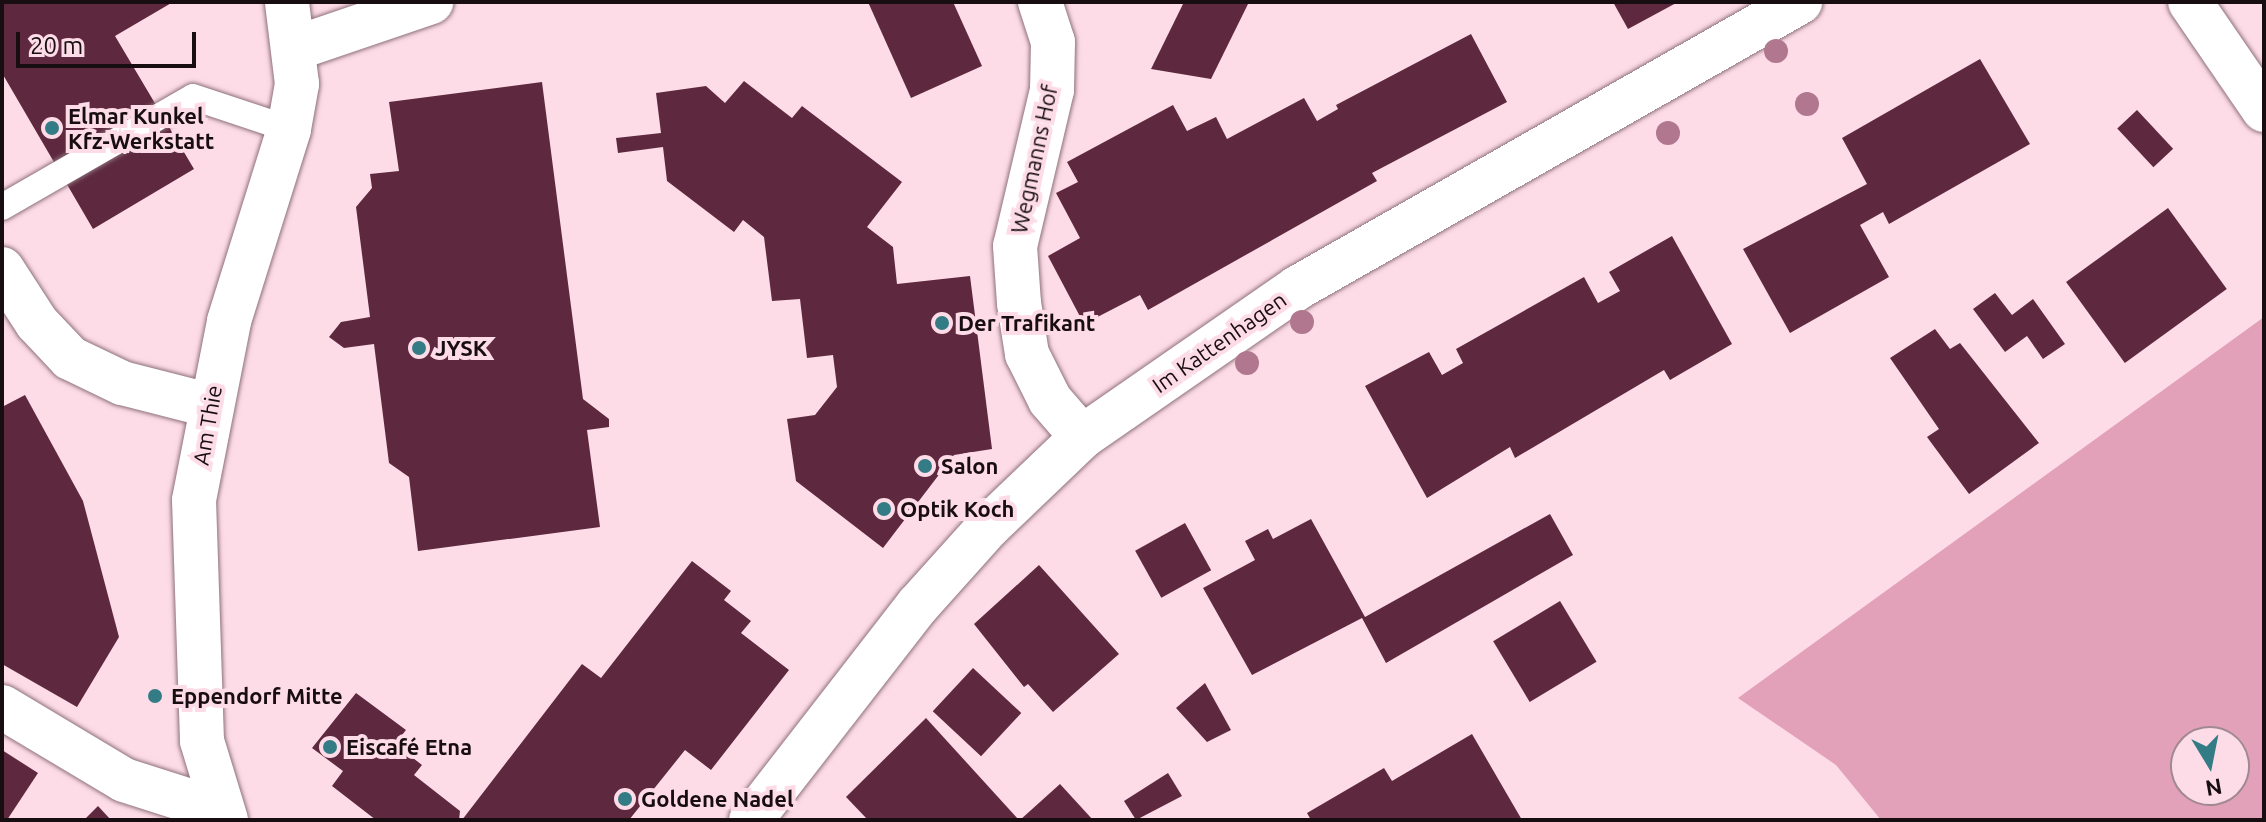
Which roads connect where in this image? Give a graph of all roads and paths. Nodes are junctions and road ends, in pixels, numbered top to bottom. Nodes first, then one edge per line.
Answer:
1 (287, 2) edge
2 (431, 2) edge
3 (1800, 2) edge
4 (2190, 2) edge
5 (1045, 4) edge
6 (296, 48) junction
7 (2264, 110) edge
8 (289, 129) junction
9 (2, 207) edge
10 (2, 269) edge
11 (208, 405) junction
12 (1082, 437) junction
13 (2, 707) edge
14 (223, 816) edge
15 (751, 820) edge

1 - 6 street, Am Thie
2 - 6 street
3 - 12 street, Im Kattenhagen
4 - 7 street
5 - 12 street, Wegmanns Hof
6 - 8 street, Am Thie
8 - 9 lane
8 - 11 street, Am Thie
10 - 11 street
11 - 14 street, Am Thie
12 - 15 street, Im Kattenhagen
13 - 14 street, Am Thie

